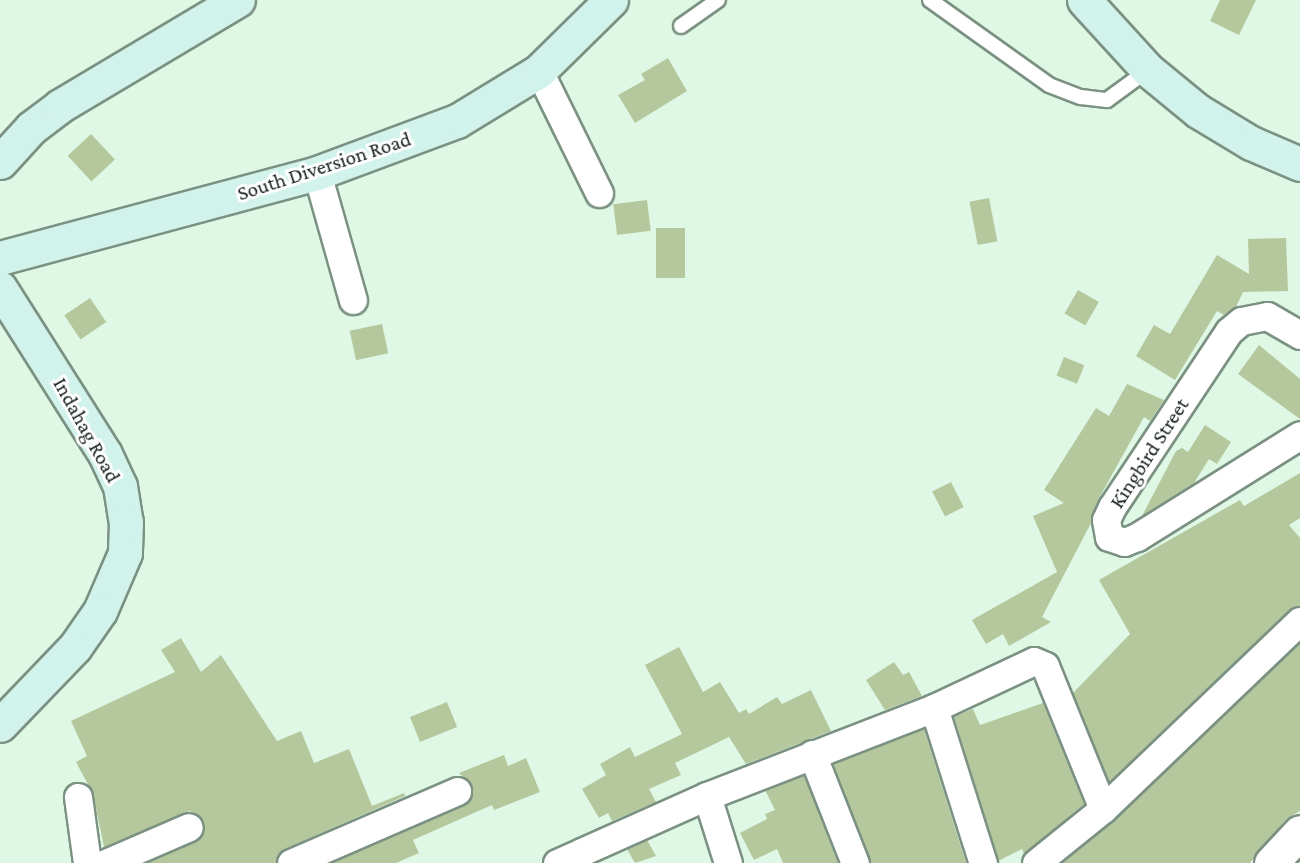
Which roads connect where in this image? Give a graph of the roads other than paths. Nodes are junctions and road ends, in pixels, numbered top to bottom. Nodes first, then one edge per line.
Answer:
1 (238, 0) edge
2 (611, 0) edge
3 (718, 0) edge
4 (930, 0) edge
5 (1084, 0) edge
6 (681, 27) dead end
7 (539, 70) junction
8 (1148, 70) junction
9 (0, 162) edge
10 (1300, 164) edge
11 (317, 173) junction
12 (598, 193) dead end
13 (0, 258) edge
14 (0, 288) edge
15 (353, 300) dead end
16 (1300, 335) edge
17 (1300, 435) edge
18 (1300, 621) edge
19 (934, 708) junction
20 (0, 725) edge
21 (812, 754) junction
22 (457, 791) dead end
23 (707, 796) junction
24 (78, 798) dead end
25 (1103, 809) junction
26 (189, 827) dead end
27 (1300, 832) edge
28 (570, 860) edge
29 (87, 863) edge
30 (106, 863) edge
31 (291, 863) edge
32 (728, 863) edge
33 (855, 863) edge
34 (983, 863) edge
35 (1036, 863) edge
36 (1271, 863) edge

1 - 9 main road
2 - 7 main road, South Diversion Road
3 - 6 lane
4 - 8 lane
5 - 8 main road
7 - 11 main road, South Diversion Road
7 - 12 street
8 - 10 main road
11 - 13 main road, South Diversion Road
11 - 15 street
14 - 20 main road, Indahag Road
16 - 17 street, Kingbird Street
18 - 25 street
19 - 21 street
19 - 25 street
19 - 34 street
21 - 23 street
21 - 33 street
22 - 31 street
23 - 28 street
23 - 32 street
24 - 29 street
25 - 35 street
26 - 30 street
27 - 36 street

